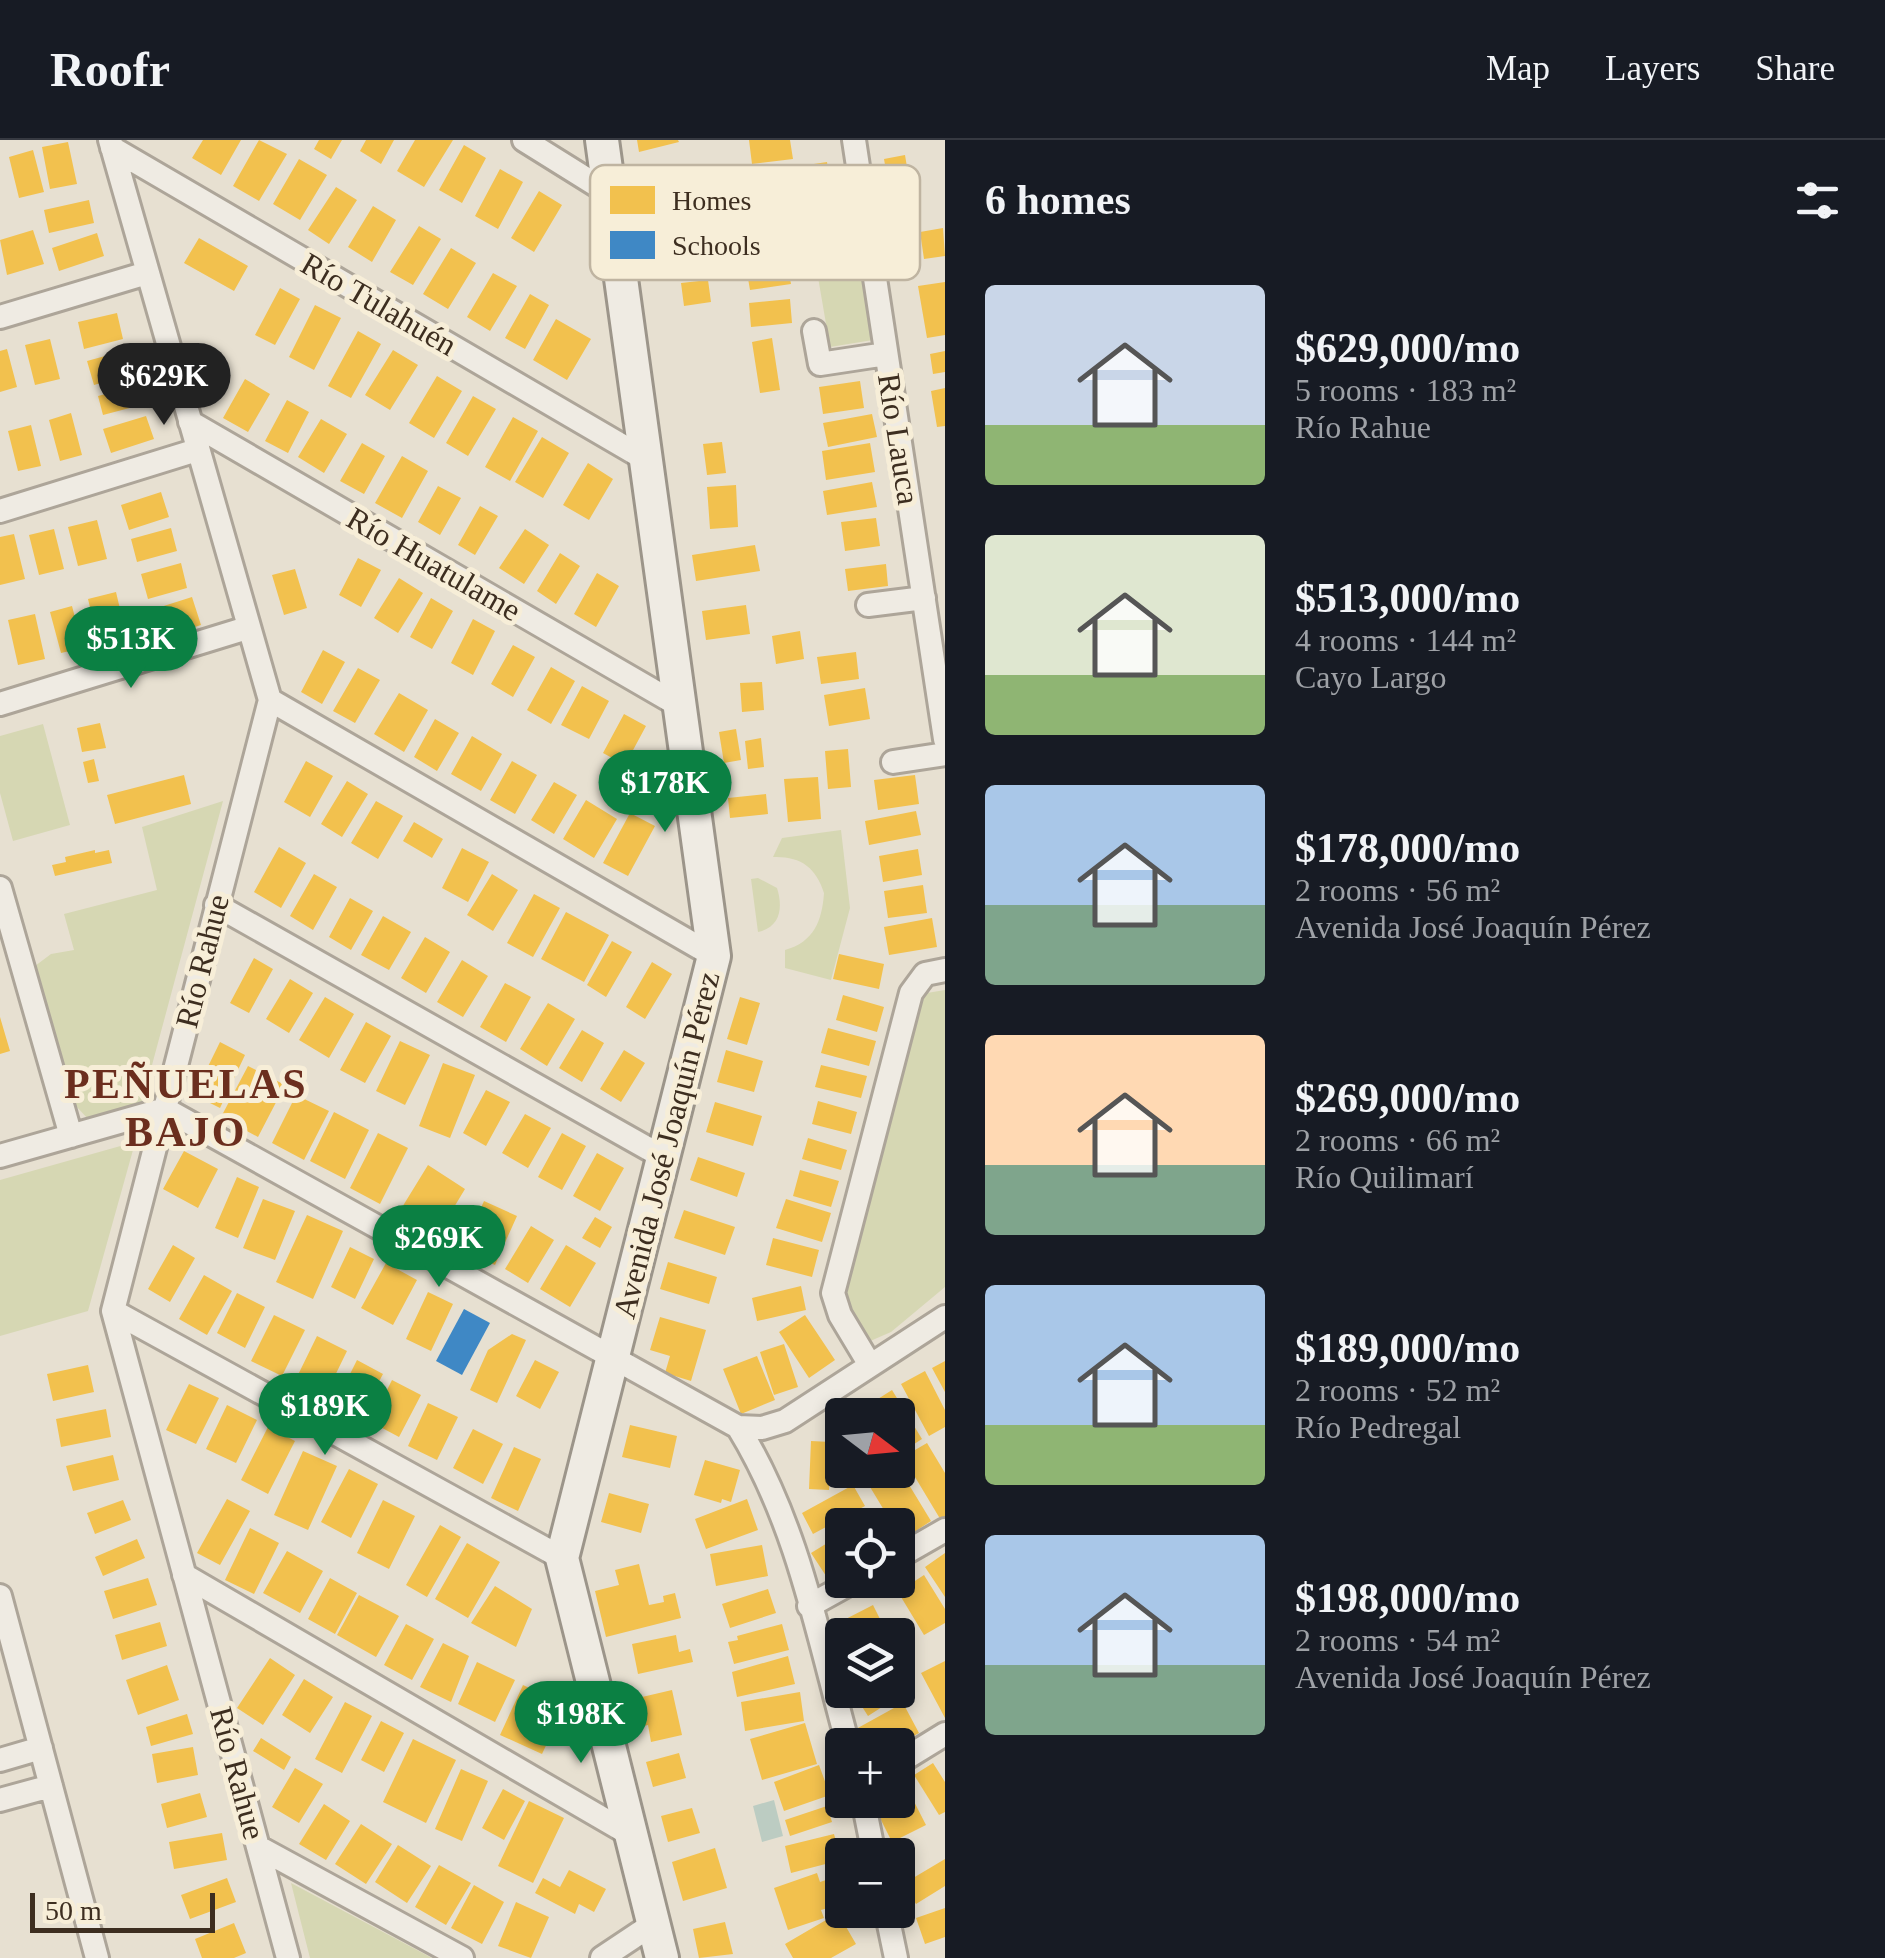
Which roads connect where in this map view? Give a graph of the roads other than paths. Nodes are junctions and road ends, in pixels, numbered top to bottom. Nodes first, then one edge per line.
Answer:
1 (524, 140) edge
2 (602, 140) edge
3 (854, 140) edge
4 (111, 144) edge
5 (606, 165) edge
6 (858, 165) edge
7 (590, 180) edge
8 (147, 272) junction
9 (622, 280) edge
10 (875, 280) edge
11 (0, 317) edge
12 (814, 331) dead end
13 (886, 354) junction
14 (190, 422) junction
15 (197, 450) junction
16 (645, 459) junction
17 (0, 511) edge
18 (924, 598) junction
19 (868, 604) dead end
20 (247, 628) junction
21 (270, 700) junction
22 (0, 704) edge
23 (678, 705) junction
24 (945, 739) edge
25 (945, 754) edge
26 (893, 762) dead end
27 (0, 888) edge
28 (216, 905) junction
29 (714, 956) junction
30 (945, 970) edge
31 (165, 1108) junction
32 (71, 1136) junction
33 (0, 1156) edge
34 (663, 1158) junction
35 (113, 1311) junction
36 (941, 1318) edge
37 (613, 1356) junction
38 (870, 1365) junction
39 (786, 1421) junction
40 (738, 1426) junction
41 (768, 1481) junction
42 (945, 1530) edge
43 (915, 1547) edge
44 (562, 1558) junction
45 (184, 1576) junction
46 (0, 1596) edge
47 (825, 1597) edge
48 (809, 1606) junction
49 (843, 1728) edge
50 (945, 1734) edge
51 (41, 1748) junction
52 (915, 1753) edge
53 (0, 1760) edge
54 (51, 1786) junction
55 (0, 1800) edge
56 (631, 1834) junction
57 (258, 1847) junction
58 (654, 1924) junction
59 (890, 1928) edge
60 (98, 1958) edge
61 (288, 1958) edge
62 (462, 1958) edge
63 (602, 1958) edge
64 (662, 1958) edge
65 (896, 1958) edge

1 - 7 street
2 - 5 main road, Avenida José Joaquín Pérez
3 - 6 street, Río Lauca
4 - 8 street
4 - 16 street, Río Tulahuén
8 - 11 street
8 - 14 street
9 - 16 main road, Avenida José Joaquín Pérez
10 - 13 street, Río Lauca
12 - 13 street
13 - 18 street, Río Lauca
14 - 15 street
14 - 23 street, Río Huatulame
15 - 17 street
15 - 20 street
16 - 23 main road, Avenida José Joaquín Pérez
18 - 19 street
18 - 24 street, Río Lauca
20 - 21 street
20 - 22 street
21 - 28 street, Río Rahue
21 - 29 street
23 - 29 main road, Avenida José Joaquín Pérez
25 - 26 street
27 - 32 street
28 - 31 street, Río Rahue
28 - 34 street
29 - 34 main road, Avenida José Joaquín Pérez
30 - 38 street
31 - 32 street
31 - 35 street, Río Rahue
31 - 37 street
32 - 33 street
34 - 37 main road, Avenida José Joaquín Pérez
35 - 44 street
35 - 45 street, Río Rahue
36 - 38 street
37 - 40 street
37 - 44 main road, Avenida José Joaquín Pérez
38 - 39 street
39 - 40 street
39 - 41 street
40 - 41 street
41 - 48 street
42 - 43 street
44 - 56 main road, Avenida José Joaquín Pérez
45 - 56 street
45 - 57 street, Río Rahue
46 - 51 street
47 - 48 street
48 - 49 street
50 - 52 street
51 - 53 street
51 - 54 street
54 - 55 street
54 - 60 street
56 - 58 main road, Avenida José Joaquín Pérez
57 - 61 street, Río Rahue
57 - 62 street
58 - 63 street
58 - 64 main road, Avenida José Joaquín Pérez
59 - 65 street

